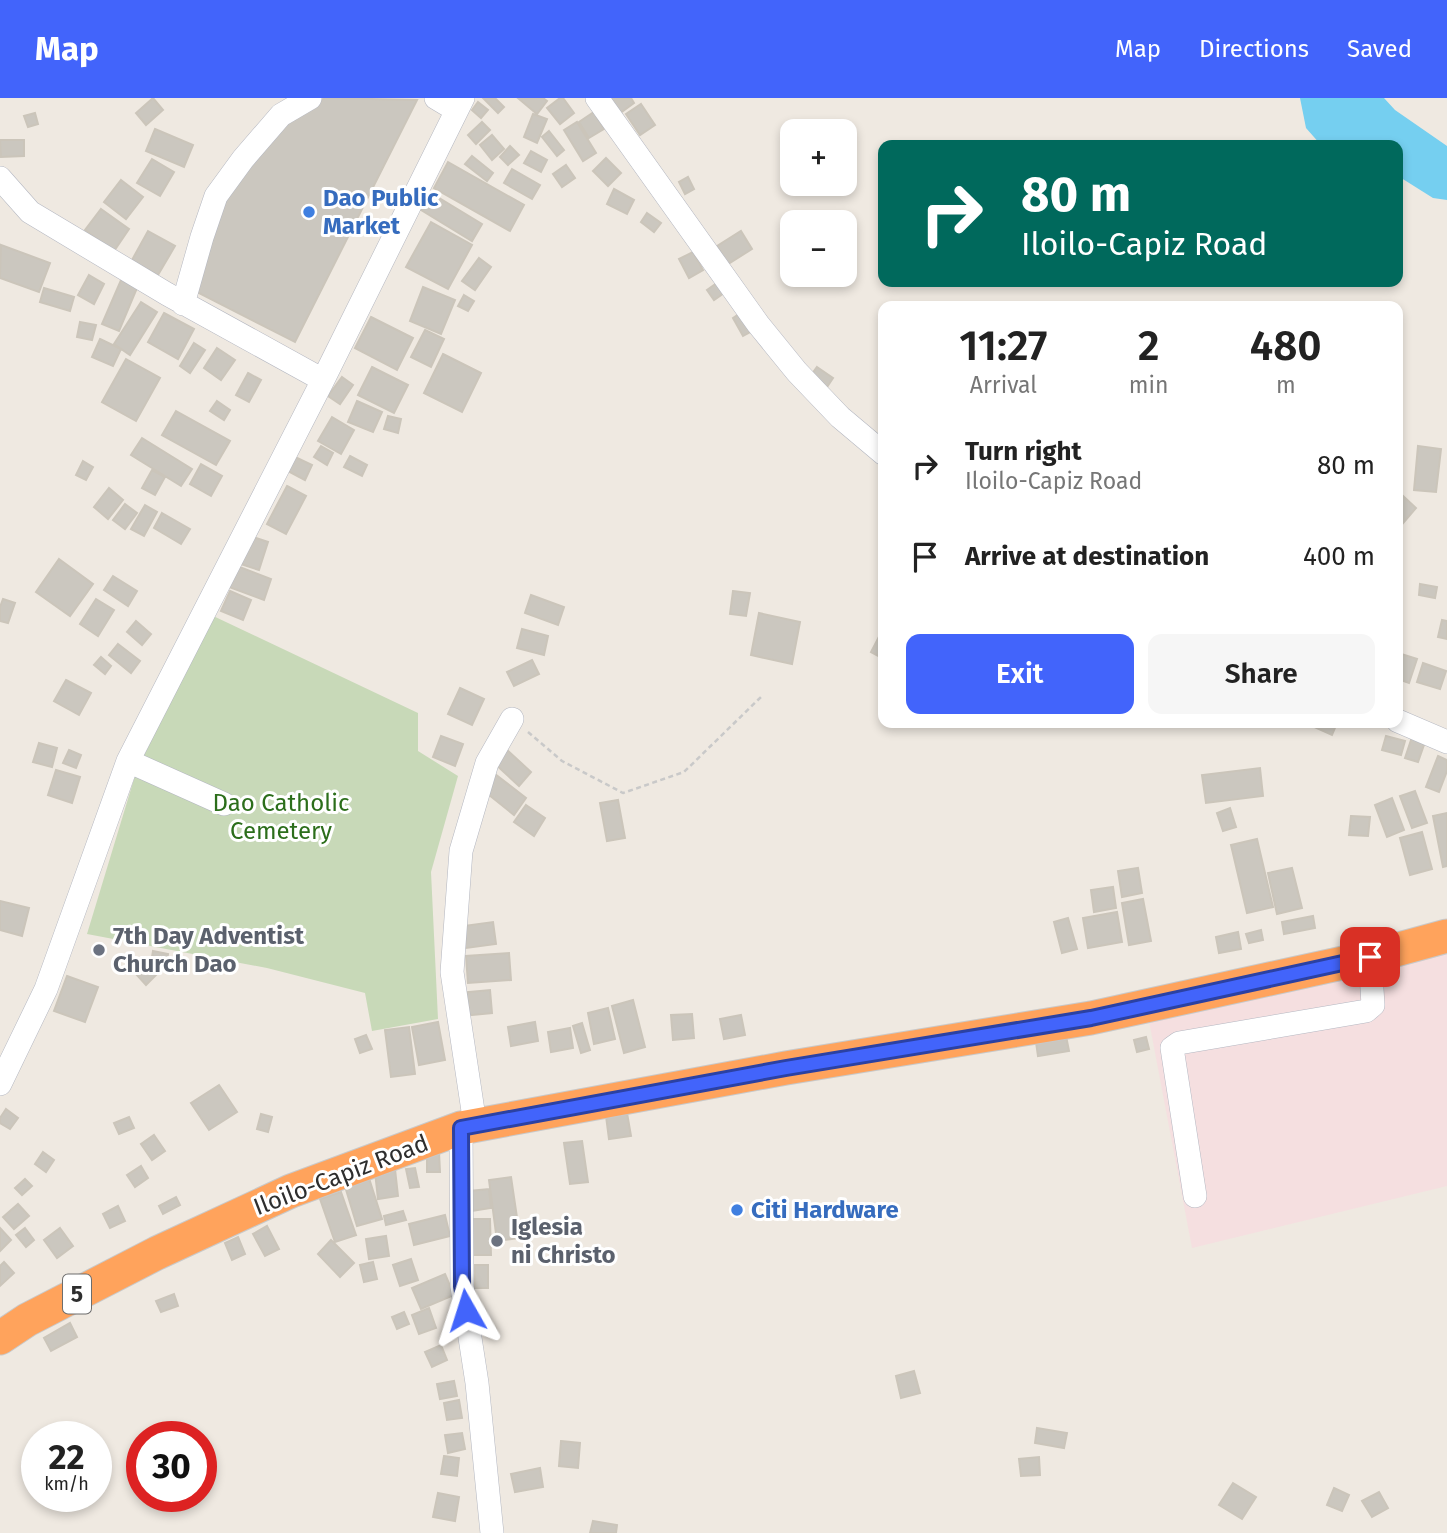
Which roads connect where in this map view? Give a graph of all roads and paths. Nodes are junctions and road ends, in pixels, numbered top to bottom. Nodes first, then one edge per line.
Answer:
1 (310, 98) edge
2 (436, 98) edge
3 (597, 98) edge
4 (459, 104) edge
5 (0, 178) edge
6 (183, 304) junction
7 (323, 380) junction
8 (878, 449) edge
9 (763, 695) dead end
10 (512, 719) joint
11 (1403, 723) edge
12 (1447, 742) edge
13 (128, 761) junction
14 (224, 804) dead end
15 (1447, 936) edge
16 (1370, 957) junction
17 (0, 1084) edge
18 (468, 1126) junction
19 (1195, 1196) dead end
20 (0, 1338) edge
21 (492, 1533) edge

1 - 6 street
2 - 4 street
3 - 8 street
4 - 7 street
5 - 6 street
6 - 7 street
7 - 13 street
9 - 10 path
10 - 18 street
11 - 12 street
13 - 14 street
13 - 17 street
15 - 16 highway, Iloilo-Capiz Road / 5
16 - 18 highway, Iloilo-Capiz Road / 5
16 - 19 street
18 - 20 highway, Iloilo-Capiz Road / 5
18 - 21 street

